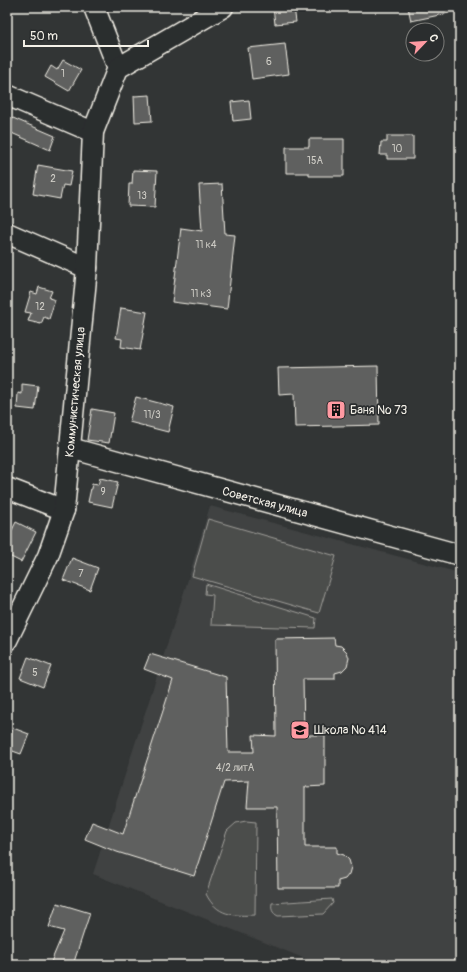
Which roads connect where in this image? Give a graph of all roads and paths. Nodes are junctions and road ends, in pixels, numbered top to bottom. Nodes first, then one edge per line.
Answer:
1 (94, 7) edge
2 (223, 7) edge
3 (118, 68) junction
4 (7, 95) edge
5 (93, 132) junction
6 (7, 233) edge
7 (87, 268) junction
8 (70, 448) junction
9 (7, 488) edge
10 (64, 510) junction
11 (460, 555) edge
12 (7, 640) edge

1 - 3 street
2 - 3 street
3 - 5 street, Коммунистическая улица
4 - 5 street
5 - 7 street, Коммунистическая улица
6 - 7 street
7 - 8 street, Коммунистическая улица
8 - 10 street, Коммунистическая улица
8 - 11 street, Советская улица
9 - 10 street
10 - 12 street, Коммунистическая улица

